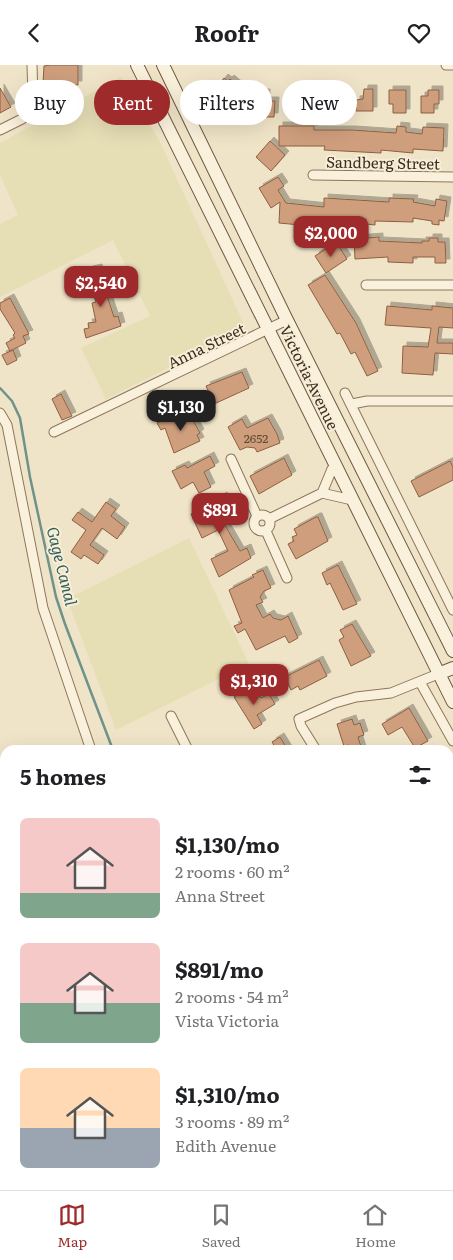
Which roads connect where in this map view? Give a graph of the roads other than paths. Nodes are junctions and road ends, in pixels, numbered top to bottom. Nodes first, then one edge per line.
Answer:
1 (32, 65) edge
2 (137, 65) edge
3 (163, 65) edge
4 (446, 65) edge
5 (453, 65) edge
6 (0, 130) edge
7 (313, 175) dead end
8 (453, 177) edge
9 (366, 285) dead end
10 (453, 285) edge
11 (287, 320) junction
12 (270, 330) junction
13 (345, 393) dead end
14 (453, 401) edge
15 (352, 403) junction
16 (0, 413) edge
17 (54, 432) dead end
18 (231, 459) dead end
19 (335, 467) junction
20 (322, 493) junction
21 (352, 500) junction
22 (257, 516) junction
23 (269, 519) junction
24 (266, 531) junction
25 (287, 578) dead end
26 (453, 610) edge
27 (453, 651) edge
28 (453, 668) edge
29 (438, 675) junction
30 (420, 682) junction
31 (453, 702) edge
32 (171, 716) dead end
33 (453, 741) edge
34 (89, 745) edge
35 (186, 745) edge
36 (313, 745) edge

1 - 6 street
2 - 12 main road, Victoria Avenue
3 - 11 main road, Victoria Avenue
4 - 5 street
7 - 8 street, Sandberg Street
9 - 10 street
11 - 12 street, Anna Street
11 - 27 main road, Victoria Avenue
12 - 17 street, Anna Street
12 - 19 main road, Victoria Avenue
13 - 15 street
14 - 15 street
15 - 26 street
16 - 34 street
18 - 22 street
19 - 20 street
19 - 21 main road, Victoria Avenue
20 - 21 street
20 - 23 street
21 - 29 main road, Victoria Avenue
22 - 23 street
22 - 24 street
23 - 24 street
24 - 25 street
28 - 29 main road
29 - 30 street
29 - 31 main road, Victoria Avenue
30 - 33 street
30 - 36 street
32 - 35 street

